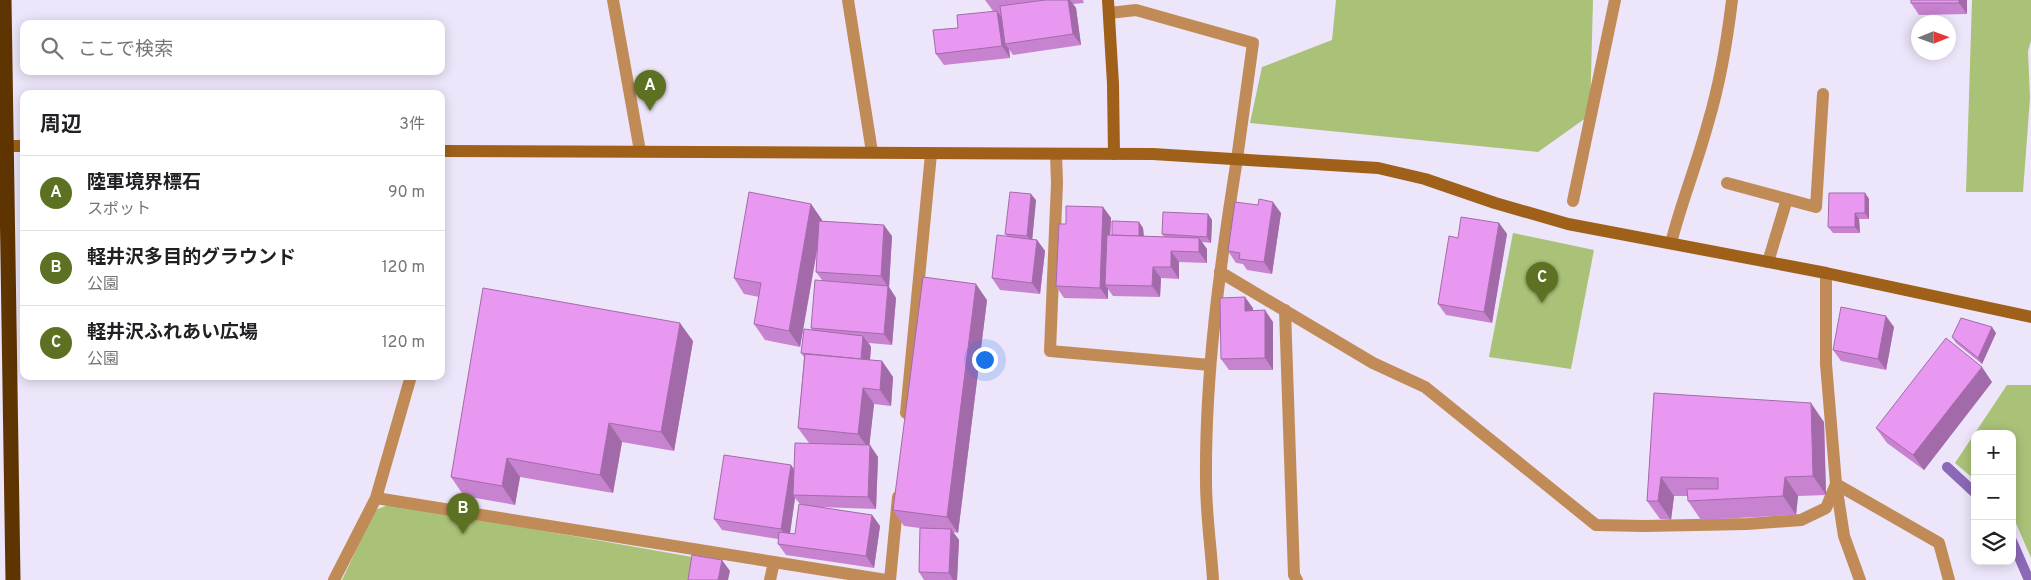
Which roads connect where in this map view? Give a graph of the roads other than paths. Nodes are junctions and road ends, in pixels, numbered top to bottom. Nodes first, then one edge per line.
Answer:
1 (4, 0) edge
2 (613, 0) edge
3 (848, 0) edge
4 (1108, 0) edge
5 (1615, 0) edge
6 (1732, 0) edge
7 (1109, 14) junction
8 (1823, 94) dead end
9 (3, 146) edge
10 (20, 146) edge
11 (445, 151) edge
12 (640, 151) junction
13 (872, 152) junction
14 (931, 154) junction
15 (1056, 154) junction
16 (1114, 154) junction
17 (1238, 158) junction
18 (1727, 183) dead end
19 (1787, 199) junction
20 (1573, 201) dead end
21 (1671, 244) junction
22 (1768, 262) junction
23 (1220, 272) junction
24 (1826, 273) junction
25 (1285, 310) junction
26 (2031, 312) edge
27 (2031, 317) edge
28 (1210, 365) junction
29 (410, 380) edge
30 (905, 423) edge
31 (899, 482) edge
32 (1836, 484) junction
33 (376, 498) junction
34 (774, 562) junction
35 (13, 580) edge
36 (334, 580) edge
37 (770, 580) edge
38 (888, 580) edge
39 (1213, 580) edge
40 (1297, 580) edge
41 (1860, 580) edge
42 (1949, 580) edge

1 - 9 highway
2 - 12 street
3 - 13 street
4 - 7 street
5 - 20 street
6 - 21 street
7 - 16 street
7 - 17 street
8 - 19 street
9 - 10 street
9 - 35 highway
11 - 12 street
12 - 13 street
13 - 14 street
14 - 15 street
14 - 30 street
15 - 16 street
15 - 28 street
16 - 17 street
17 - 21 street
17 - 23 street
18 - 19 street
19 - 22 street
21 - 22 street
22 - 24 street
23 - 25 street
23 - 28 street
24 - 27 street
24 - 32 street
25 - 32 street
25 - 40 street
26 - 27 street
28 - 39 street
29 - 33 street
31 - 38 street
32 - 41 street
32 - 42 street
33 - 34 street
33 - 36 street
34 - 37 street
34 - 38 street

